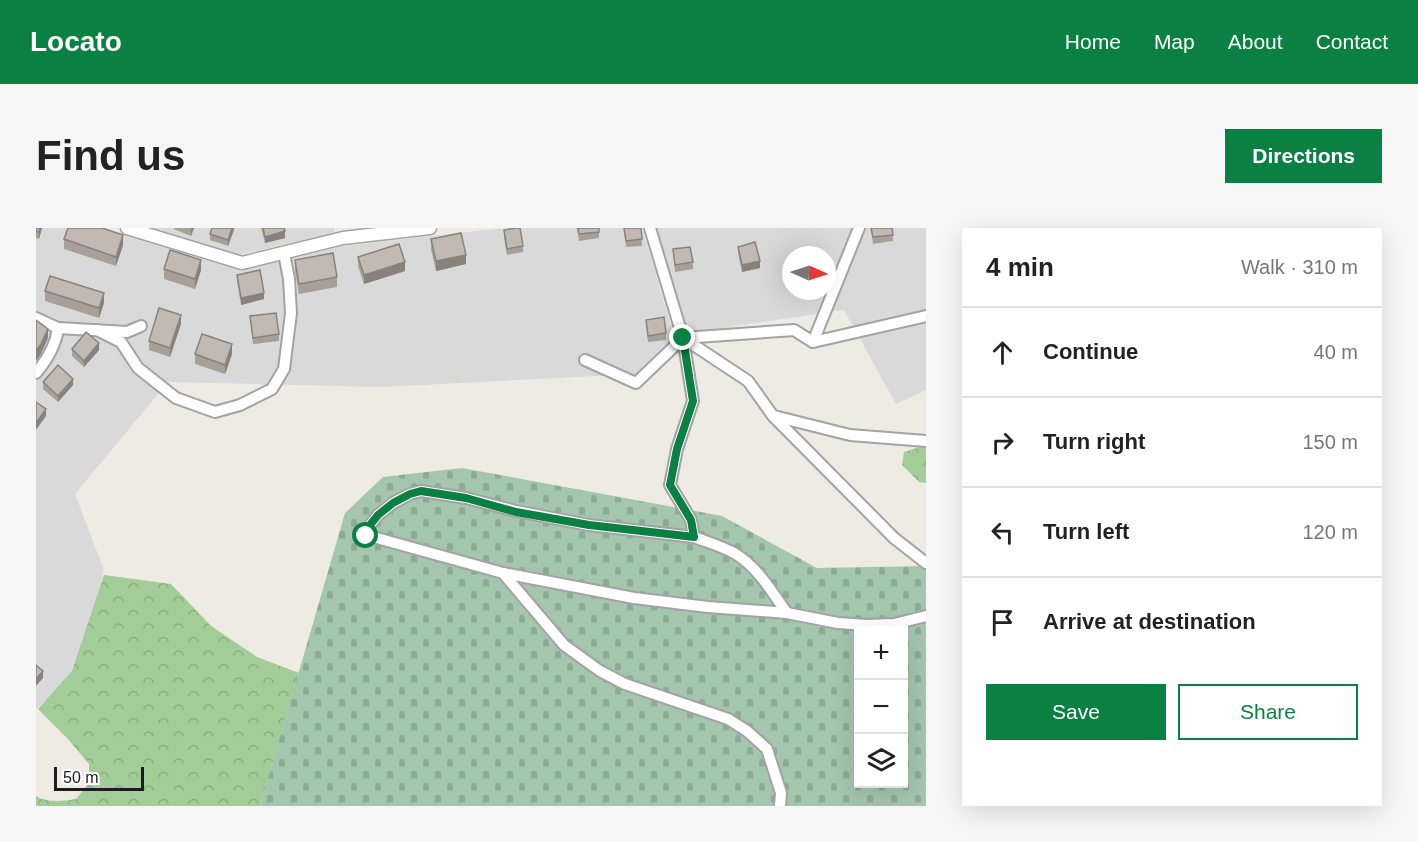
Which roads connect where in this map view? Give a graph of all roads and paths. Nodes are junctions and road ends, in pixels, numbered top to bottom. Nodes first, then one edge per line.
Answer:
1 (127, 228) edge
2 (430, 228) edge
3 (650, 228) edge
4 (859, 228) edge
5 (343, 233) edge
6 (284, 253) junction
7 (926, 316) edge
8 (36, 318) edge
9 (141, 327) dead end
10 (58, 328) junction
11 (97, 330) junction
12 (683, 338) junction
13 (813, 342) junction
14 (585, 360) dead end
15 (36, 373) edge
16 (773, 416) junction
17 (926, 441) edge
18 (694, 537) junction
19 (926, 563) edge
20 (503, 573) junction
21 (786, 614) junction
22 (926, 616) edge
23 (780, 806) edge

1 - 6 street
2 - 5 street
3 - 12 street
4 - 13 street
5 - 6 street
6 - 11 street
7 - 13 street
8 - 10 street
9 - 11 street
10 - 11 street
10 - 15 street
12 - 13 street
12 - 14 street
12 - 16 street
12 - 18 street
16 - 17 street
16 - 19 street
18 - 20 street
18 - 21 street
20 - 21 street
20 - 23 street
21 - 22 street

